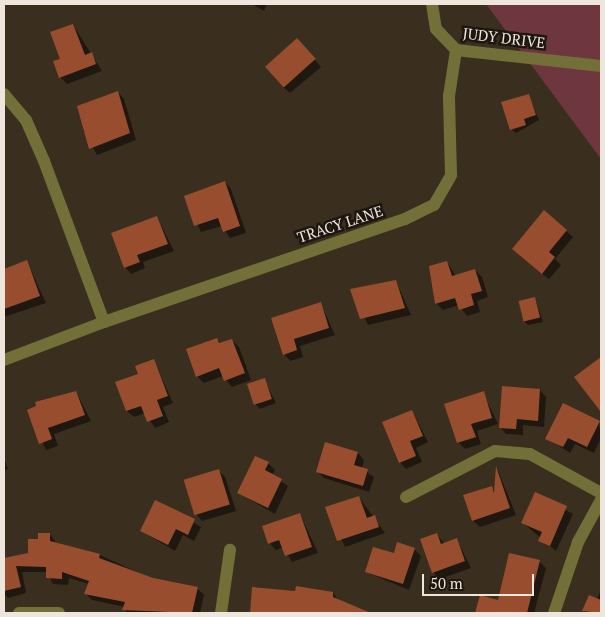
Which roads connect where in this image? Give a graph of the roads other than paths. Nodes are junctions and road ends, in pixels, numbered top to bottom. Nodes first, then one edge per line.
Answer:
1 (432, 4) edge
2 (456, 50) junction
3 (601, 66) edge
4 (4, 94) edge
5 (104, 322) junction
6 (4, 360) edge
7 (601, 494) edge
8 (406, 497) dead end
9 (601, 500) edge
10 (230, 550) dead end
11 (19, 613) edge
12 (59, 613) edge
13 (221, 613) edge
14 (554, 613) edge

1 - 2 street, JUDY DRIVE
2 - 3 street, JUDY DRIVE
2 - 5 street, TRACY LANE
4 - 5 street
5 - 6 street, TRACY LANE
7 - 8 street
9 - 14 street
10 - 13 street
11 - 12 street

